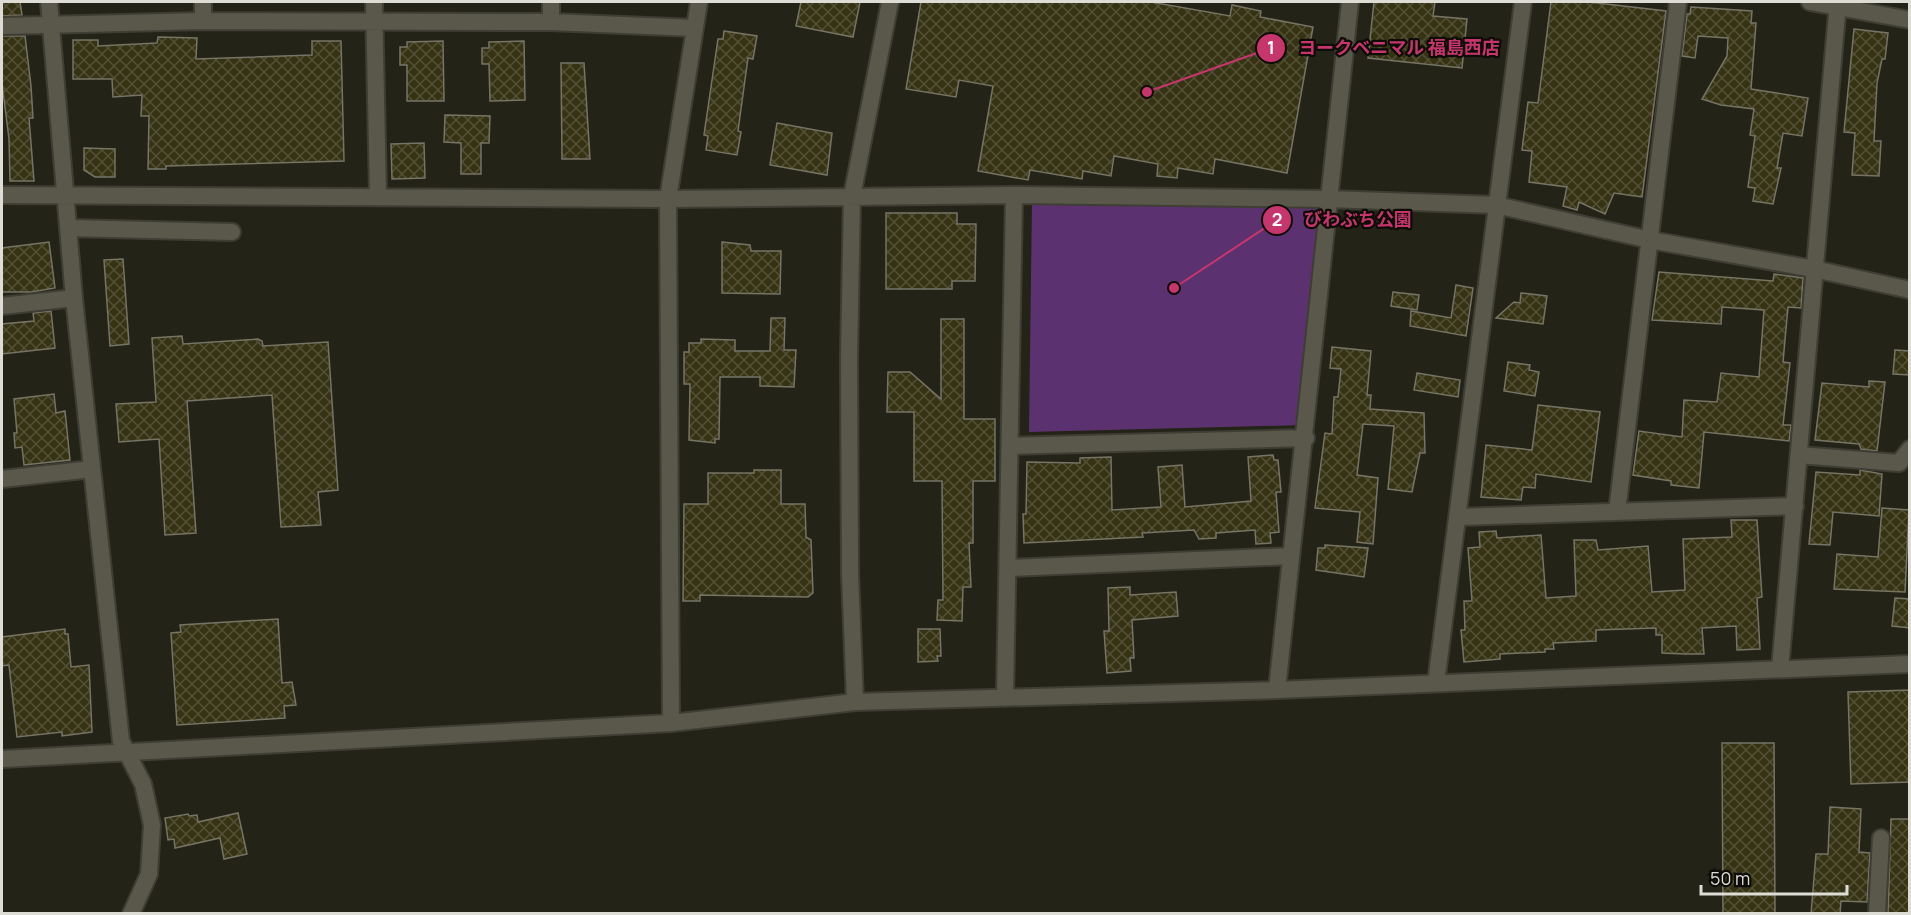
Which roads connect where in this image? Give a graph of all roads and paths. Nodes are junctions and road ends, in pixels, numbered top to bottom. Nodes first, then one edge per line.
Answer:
1 (49, 2) edge
2 (203, 2) edge
3 (374, 2) edge
4 (551, 2) edge
5 (699, 2) edge
6 (890, 2) edge
7 (1350, 2) edge
8 (1523, 2) edge
9 (1678, 2) edge
10 (1810, 2) edge
11 (1838, 4) edge
12 (1910, 20) edge
13 (203, 21) junction
14 (374, 22) junction
15 (551, 22) junction
16 (2, 26) edge
17 (51, 26) junction
18 (695, 28) junction
19 (2, 195) edge
20 (66, 195) junction
21 (378, 195) junction
22 (1014, 195) junction
23 (852, 196) junction
24 (668, 199) junction
25 (1329, 199) junction
26 (1496, 205) junction
27 (68, 228) junction
28 (232, 232) dead end
29 (1650, 240) junction
30 (1814, 269) junction
31 (1910, 290) edge
32 (74, 298) junction
33 (2, 306) edge
34 (1306, 438) junction
35 (1011, 446) junction
36 (1910, 449) edge
37 (1799, 455) junction
38 (92, 469) junction
39 (2, 479) edge
40 (1795, 506) junction
41 (1617, 512) junction
42 (1459, 517) junction
43 (1291, 556) junction
44 (1008, 568) junction
45 (1910, 664) edge
46 (1780, 669) junction
47 (1436, 683) junction
48 (1277, 690) junction
49 (1005, 698) junction
50 (855, 702) junction
51 (672, 723) junction
52 (126, 751) junction
53 (2, 759) edge
54 (1881, 838) dead end
55 (131, 914) edge
56 (1877, 914) edge

1 - 17 street
2 - 13 street
3 - 14 street
4 - 15 street
5 - 18 street
6 - 23 street
7 - 25 street
8 - 26 street
9 - 29 street
10 - 11 street
11 - 12 street
11 - 30 street
13 - 14 street
13 - 17 street
14 - 15 street
14 - 21 street
15 - 18 street
16 - 17 street
17 - 20 street
18 - 24 street
19 - 20 street
20 - 21 street
20 - 27 street
21 - 24 street
22 - 23 street
22 - 25 street
22 - 35 street
23 - 24 street
23 - 50 street
24 - 51 street
25 - 26 street
25 - 34 street
26 - 29 street
26 - 42 street
27 - 28 street
27 - 32 street
29 - 30 street
29 - 41 street
30 - 31 street
30 - 37 street
32 - 33 street
32 - 38 street
34 - 35 street
34 - 43 street
35 - 44 street
36 - 37 street
37 - 40 street
38 - 39 street
38 - 52 street
40 - 41 street
40 - 46 street
41 - 42 street
42 - 47 street
43 - 44 street
43 - 48 street
44 - 49 street
45 - 46 street
46 - 47 street
47 - 48 street
48 - 49 street
49 - 50 street
50 - 51 street
51 - 52 street
52 - 53 street
52 - 55 street
54 - 56 street

